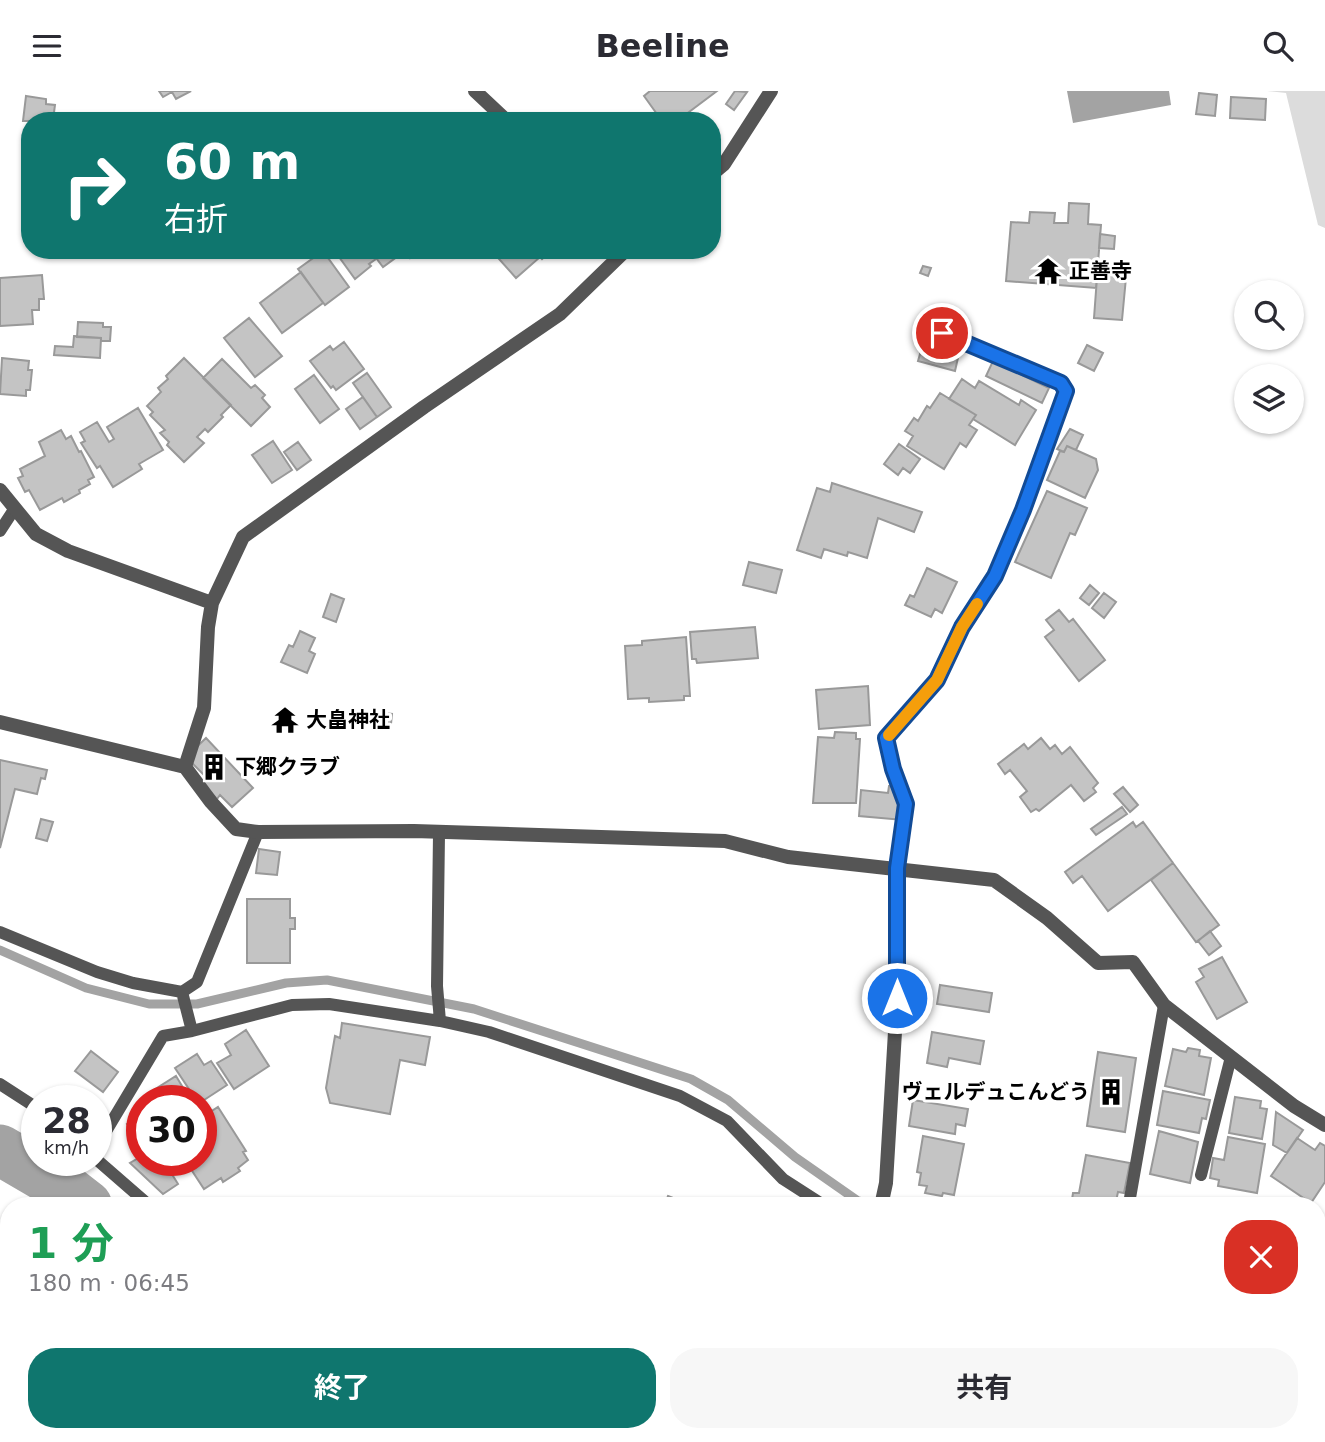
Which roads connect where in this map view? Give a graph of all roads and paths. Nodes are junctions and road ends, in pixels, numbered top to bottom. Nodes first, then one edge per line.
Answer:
1 (475, 91) edge
2 (771, 91) edge
3 (497, 112) edge
4 (721, 166) edge
5 (615, 259) edge
6 (942, 333) dead end
7 (0, 490) edge
8 (15, 508) junction
9 (0, 531) edge
10 (212, 603) junction
11 (0, 722) edge
12 (185, 767) junction
13 (258, 832) junction
14 (439, 834) junction
15 (897, 868) junction
16 (0, 932) edge
17 (182, 992) junction
18 (1164, 1005) junction
19 (440, 1021) junction
20 (192, 1031) junction
21 (1231, 1057) junction
22 (0, 1084) edge
23 (21, 1098) edge
24 (112, 1122) edge
25 (1325, 1125) edge
26 (112, 1174) edge
27 (1200, 1175) dead end
28 (139, 1197) edge
29 (811, 1197) edge
30 (883, 1197) edge
31 (1130, 1197) edge

1 - 3 street
2 - 4 street
5 - 10 street
6 - 15 lane
7 - 8 street
8 - 9 lane
8 - 10 street
10 - 12 street
11 - 12 street
12 - 13 street
13 - 14 street
13 - 17 lane
14 - 15 street
14 - 19 lane
15 - 18 street
15 - 30 street
16 - 17 lane
17 - 20 lane
18 - 21 street
18 - 31 lane
19 - 20 lane
19 - 29 lane
20 - 24 lane
21 - 25 street
21 - 27 lane
22 - 23 lane
26 - 28 lane

